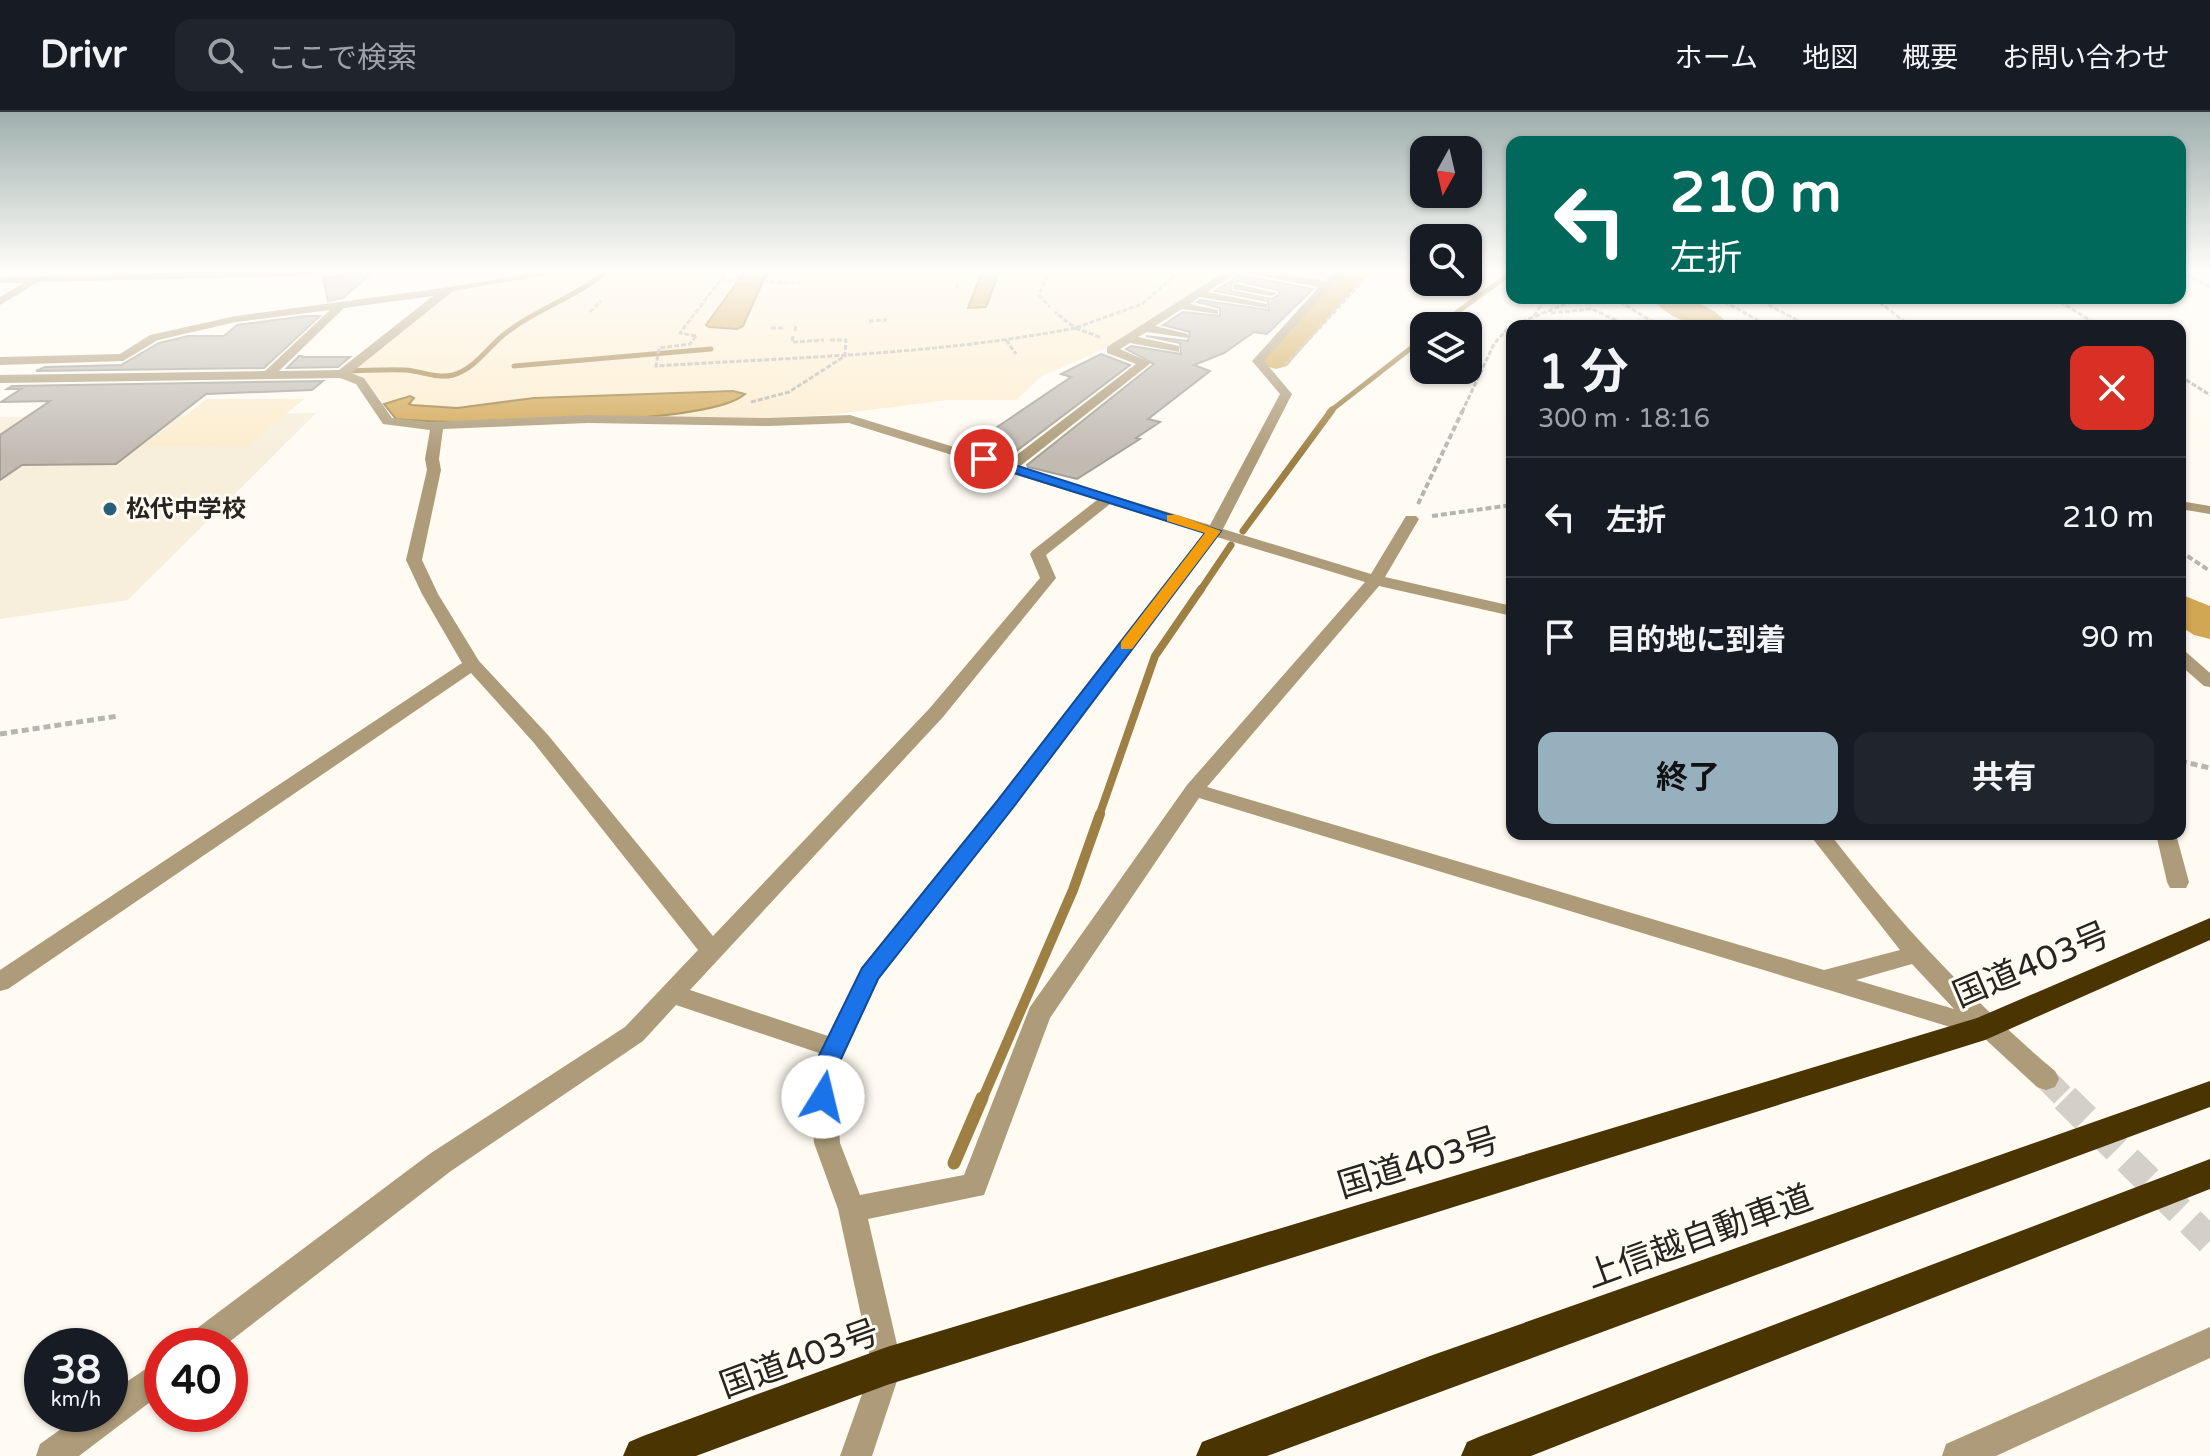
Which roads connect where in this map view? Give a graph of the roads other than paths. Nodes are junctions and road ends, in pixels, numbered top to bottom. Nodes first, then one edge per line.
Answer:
1 (178, 332) edge
2 (313, 332) edge
3 (395, 332) edge
4 (1140, 332) edge
5 (1164, 332) edge
6 (1284, 332) edge
7 (1184, 336) dead end
8 (1124, 342) junction
9 (1175, 349) dead end
10 (0, 361) edge
11 (270, 373) junction
12 (342, 374) junction
13 (0, 379) edge
14 (437, 426) junction
15 (1010, 467) junction
16 (1108, 499) junction
17 (2186, 506) edge
18 (2210, 510) edge
19 (1411, 519) road end
20 (1214, 531) junction
21 (1375, 580) junction
22 (1506, 610) edge
23 (2186, 661) edge
24 (472, 664) junction
25 (2210, 682) edge
26 (1194, 790) junction
27 (1823, 840) edge
28 (2168, 840) edge
29 (2178, 882) dead end
30 (2210, 928) edge
31 (712, 951) junction
32 (1918, 954) junction
33 (1825, 979) junction
34 (0, 982) edge
35 (672, 994) junction
36 (1985, 1028) junction
37 (834, 1048) junction
38 (2046, 1079) tunnel mouth
39 (2210, 1094) edge
40 (2210, 1174) edge
41 (852, 1209) junction
42 (223, 1328) edge
43 (2210, 1342) edge
44 (887, 1366) junction
45 (144, 1388) edge
46 (128, 1400) edge
47 (85, 1432) edge
48 (52, 1456) edge
49 (643, 1456) edge
50 (856, 1456) edge
51 (1216, 1456) edge
52 (1481, 1456) edge
53 (1958, 1456) edge

1 - 10 street
2 - 11 street
3 - 12 street
4 - 8 street
5 - 7 street
6 - 20 street
8 - 9 street
8 - 15 street
11 - 12 street
11 - 13 street
12 - 14 street
14 - 15 street
14 - 24 street
15 - 16 street
16 - 20 street
16 - 31 street
17 - 18 street
19 - 21 street
20 - 21 street
20 - 37 street
21 - 22 street
21 - 26 street
23 - 25 street
24 - 31 street
24 - 34 street
26 - 33 street
26 - 41 street
27 - 32 street
28 - 29 street
30 - 36 highway, 国道403号
31 - 35 street
32 - 33 street
32 - 36 street
33 - 36 street
35 - 37 street
35 - 42 street
36 - 38 street
36 - 44 highway, 国道403号
37 - 41 street
39 - 51 highway, 上信越自動車道
40 - 52 highway
41 - 44 street
43 - 53 street
44 - 49 highway, 国道403号
44 - 50 street
45 - 46 street
47 - 48 street

